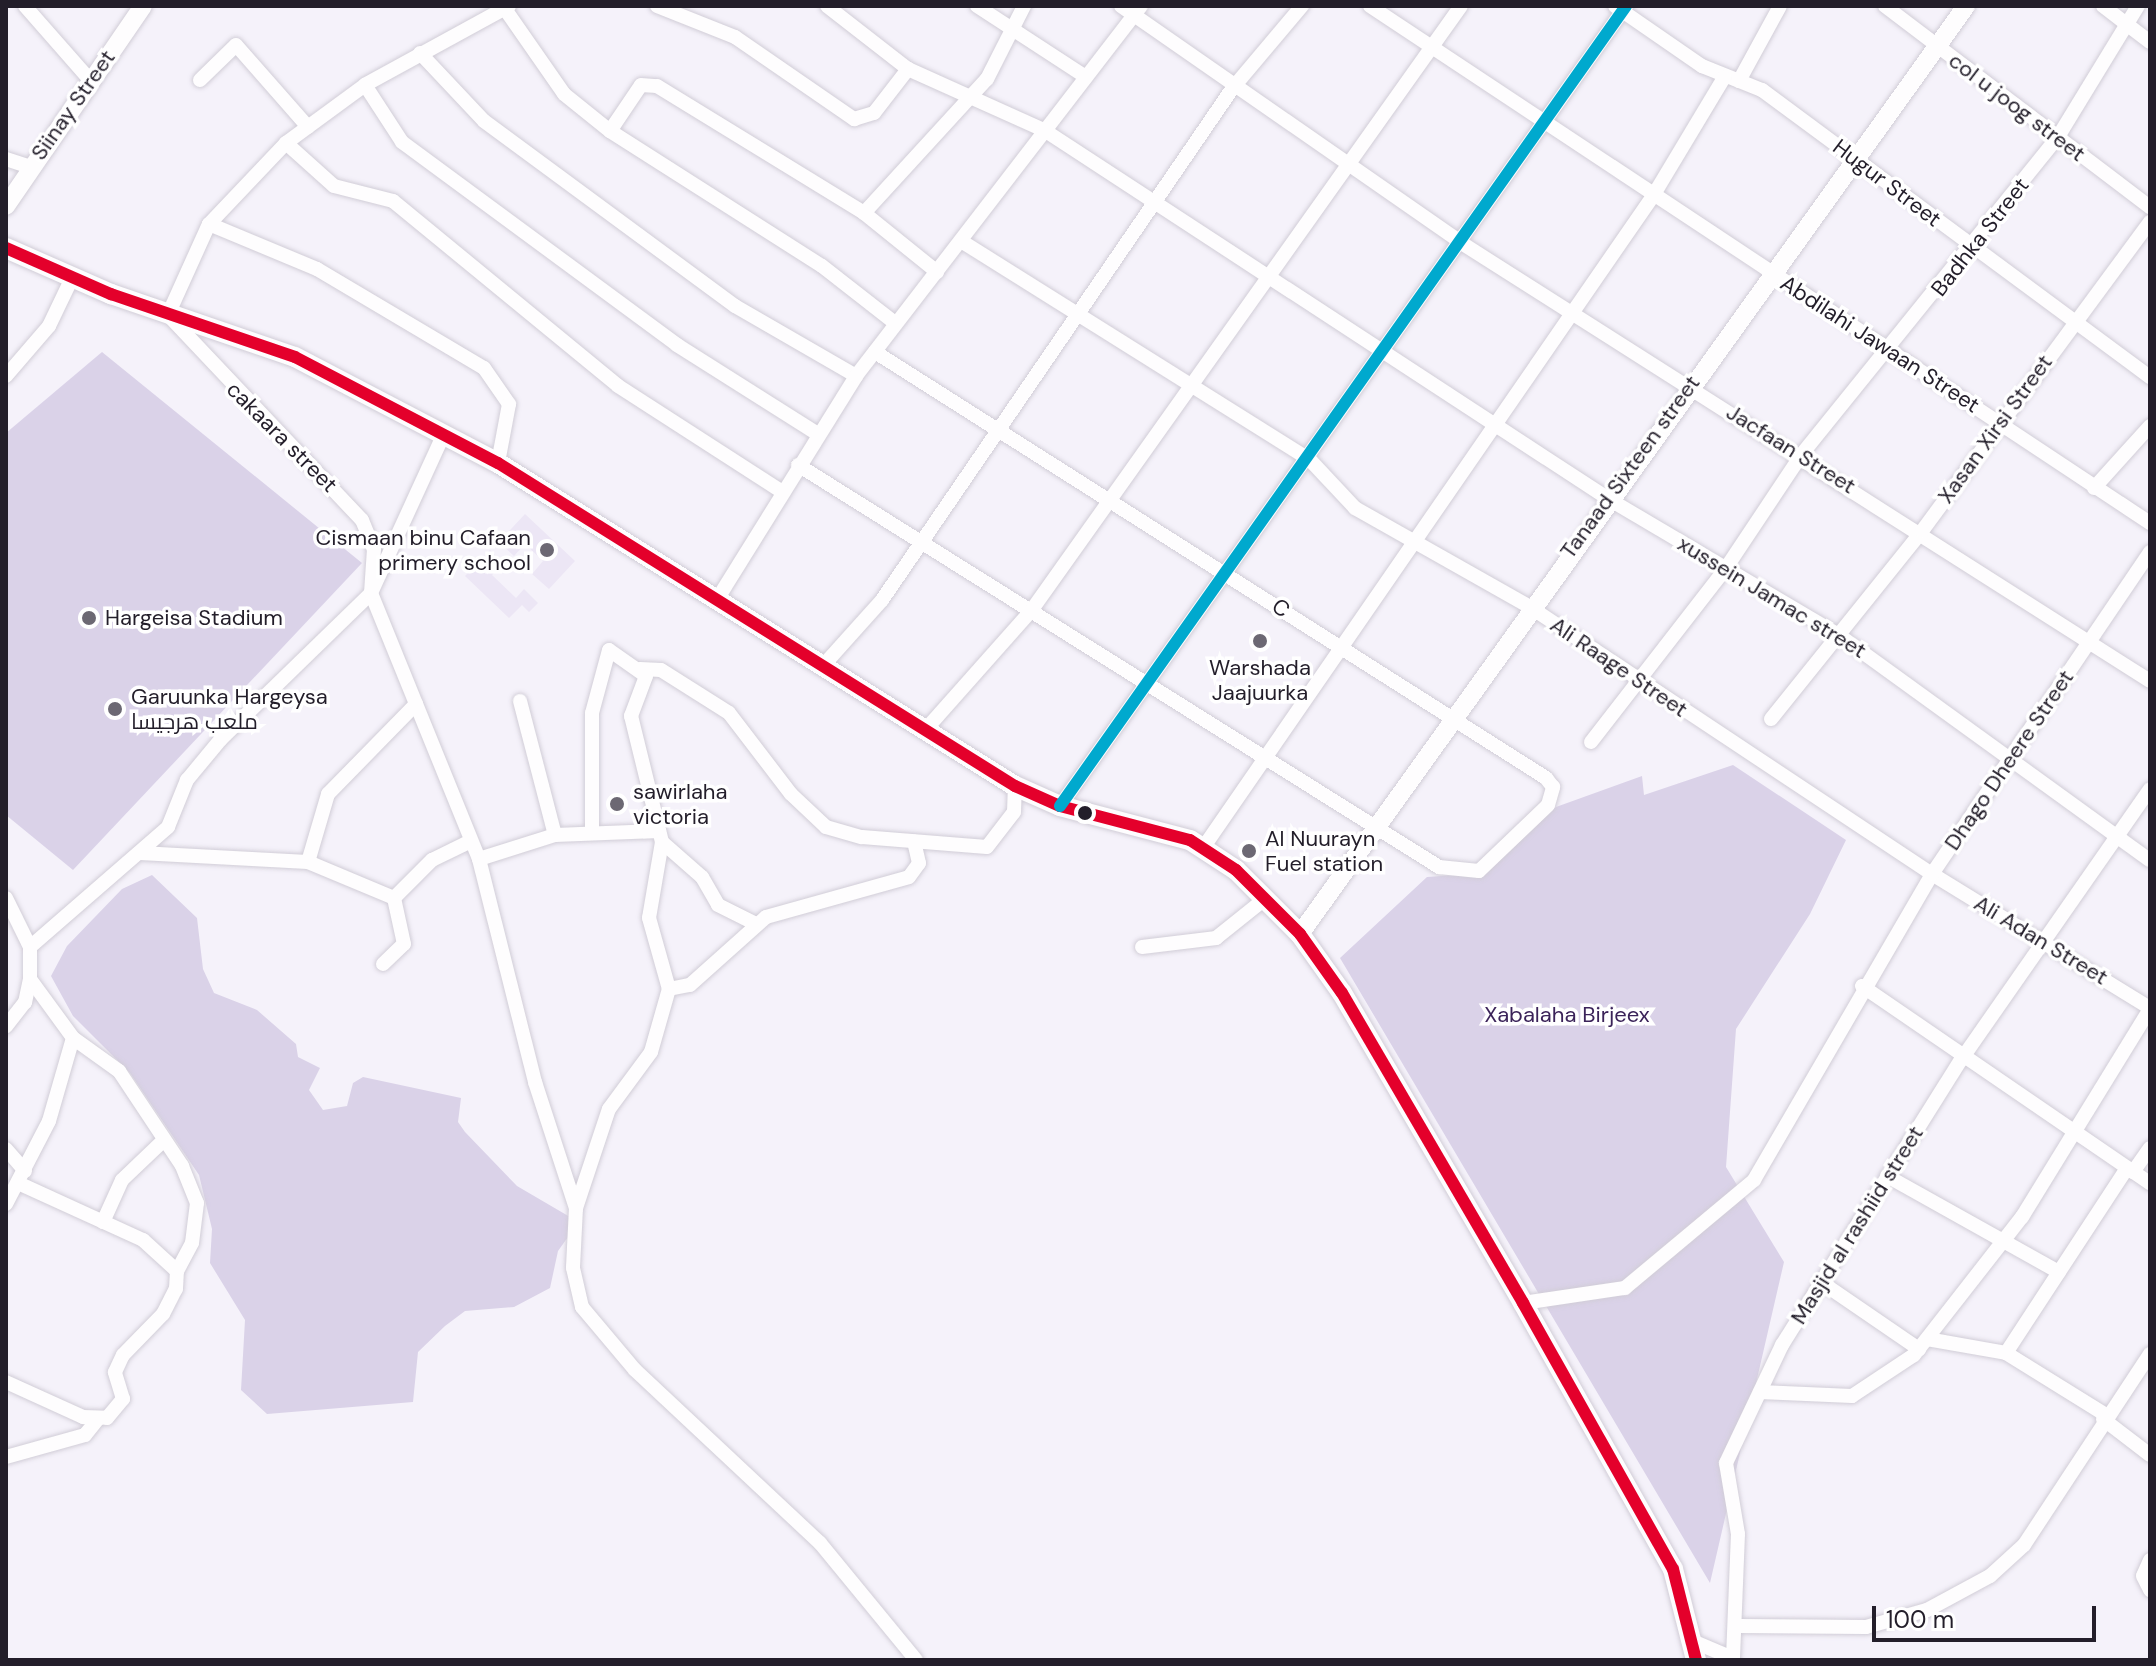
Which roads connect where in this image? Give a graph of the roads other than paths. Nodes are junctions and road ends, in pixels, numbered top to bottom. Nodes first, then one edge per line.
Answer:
1 (25, 6) edge
2 (143, 6) edge
3 (657, 6) edge
4 (827, 6) edge
5 (977, 6) edge
6 (1024, 6) edge
7 (1121, 6) edge
8 (1141, 6) edge
9 (1302, 6) edge
10 (1370, 6) edge
11 (1461, 6) edge
12 (1780, 6) edge
13 (1885, 6) edge
14 (1966, 6) edge
15 (2103, 6) edge
16 (2138, 6) edge
17 (1621, 7) edge
18 (507, 8) edge
19 (1132, 19) junction
20 (1014, 24) junction
21 (2130, 27) junction
22 (2150, 42) edge
23 (1431, 47) junction
24 (1938, 48) junction
25 (420, 53) junction
26 (908, 69) junction
27 (1086, 77) junction
28 (1732, 79) junction
29 (90, 80) junction
30 (200, 80) dead end
31 (365, 85) junction
32 (1232, 89) junction
33 (970, 101) junction
34 (1543, 125) junction
35 (308, 127) junction
36 (1044, 130) junction
37 (610, 131) junction
38 (2058, 137) junction
39 (286, 143) junction
40 (1853, 157) junction
41 (6, 159) edge
42 (30, 167) junction
43 (1350, 168) junction
44 (1653, 196) junction
45 (1156, 203) junction
46 (6, 206) edge
47 (2150, 207) edge
48 (864, 213) junction
49 (2150, 222) edge
50 (209, 224) junction
51 (961, 241) junction
52 (1463, 244) junction
53 (6, 248) edge
54 (1973, 249) junction
55 (937, 272) junction
56 (1770, 272) junction
57 (73, 276) junction
58 (1269, 280) junction
59 (1078, 314) junction
60 (1569, 314) junction
61 (168, 315) junction
62 (2075, 321) junction
63 (895, 323) junction
64 (1384, 350) junction
65 (875, 352) junction
66 (1886, 353) junction
67 (6, 376) edge
68 (856, 376) junction
69 (2150, 377) edge
70 (1688, 386) junction
71 (1193, 390) junction
72 (2000, 422) junction
73 (1491, 423) junction
74 (2150, 426) edge
75 (999, 428) junction
76 (818, 434) junction
77 (443, 436) junction
78 (1802, 454) junction
79 (1310, 460) junction
80 (498, 463) junction
81 (798, 465) junction
82 (2094, 488) junction
83 (781, 491) junction
84 (1607, 498) junction
85 (1109, 502) junction
86 (2150, 523) edge
87 (1922, 531) junction
88 (922, 540) junction
89 (1416, 542) junction
90 (2150, 552) edge
91 (1726, 568) junction
92 (1231, 573) junction
93 (371, 593) junction
94 (718, 598) junction
95 (1530, 607) junction
96 (1031, 611) junction
97 (1840, 636) junction
98 (2087, 647) junction
99 (1341, 654) junction
100 (821, 668) junction
101 (640, 669) junction
102 (1637, 679) junction
103 (2150, 681) edge
104 (1151, 684) junction
105 (520, 701) dead end
106 (416, 704) junction
107 (1451, 717) junction
108 (1771, 719) dead end
109 (927, 728) junction
110 (1591, 742) dead end
111 (2012, 754) junction
112 (1265, 760) junction
113 (1015, 786) junction
114 (2150, 789) edge
115 (1060, 806) junction
116 (1373, 830) junction
117 (592, 831) junction
118 (555, 835) junction
119 (2116, 835) junction
120 (661, 836) junction
121 (471, 841) junction
122 (914, 842) junction
123 (1203, 848) junction
124 (140, 853) junction
125 (479, 859) junction
126 (2150, 860) edge
127 (308, 862) junction
128 (1932, 874) junction
129 (6, 898) edge
130 (394, 898) junction
131 (1266, 898) junction
132 (756, 924) junction
133 (1300, 934) junction
134 (2044, 939) junction
135 (30, 947) junction
136 (1142, 947) dead end
137 (383, 964) dead end
138 (30, 979) junction
139 (1862, 986) junction
140 (669, 989) junction
141 (2150, 1008) edge
142 (6, 1026) edge
143 (73, 1038) junction
144 (1961, 1060) junction
145 (2072, 1131) junction
146 (163, 1141) junction
147 (2150, 1148) edge
148 (6, 1149) edge
149 (2130, 1170) junction
150 (1887, 1176) junction
151 (22, 1177) junction
152 (2150, 1183) edge
153 (6, 1204) edge
154 (576, 1208) junction
155 (103, 1222) junction
156 (2003, 1242) junction
157 (177, 1271) junction
158 (2059, 1272) junction
159 (1821, 1282) junction
160 (1523, 1303) junction
161 (1923, 1344) junction
162 (2006, 1353) junction
163 (2150, 1354) edge
164 (7, 1384) edge
165 (1760, 1392) junction
166 (2105, 1417) junction
167 (98, 1419) junction
168 (2150, 1455) edge
169 (6, 1457) edge
170 (2150, 1560) edge
171 (2150, 1590) edge
172 (1739, 1626) junction
173 (1696, 1652) edge
174 (1733, 1659) edge
175 (916, 1660) edge

1 - 29 street
2 - 29 street, Siinay Street
3 - 26 street
4 - 26 street, xussein Jamac street
5 - 20 street
6 - 20 street
7 - 19 street, Jacfaan Street
8 - 19 street
9 - 32 street
10 - 23 street, Abdilahi Jawaan Street
11 - 23 street
12 - 28 street
13 - 24 street, col u joog street
14 - 24 street, Tanaad Sixteen street
15 - 21 street
16 - 21 street, Badhka Street
17 - 28 street, Hugur Street
17 - 34 street
18 - 25 street
18 - 37 street
19 - 27 street
19 - 32 street, Jacfaan Street
20 - 27 street
20 - 33 street
21 - 22 street
21 - 38 street, Badhka Street
23 - 34 street, Abdilahi Jawaan Street
23 - 43 street
24 - 38 street, col u joog street
24 - 40 street, Tanaad Sixteen street
25 - 31 street
25 - 68 street
26 - 33 street, xussein Jamac street
27 - 36 street
28 - 40 street, Hugur Street
28 - 44 street
29 - 42 street, Siinay Street
30 - 35 street
31 - 35 street
31 - 76 street
32 - 43 street, Jacfaan Street
32 - 45 street
33 - 36 street, xussein Jamac street
33 - 48 street
34 - 44 street, Abdilahi Jawaan Street
34 - 52 street
35 - 39 street
36 - 45 street, xussein Jamac street
36 - 51 street
37 - 48 street
37 - 63 street
38 - 47 street, col u joog street
38 - 54 street, Badhka Street
39 - 50 street
39 - 83 street
40 - 54 street, Hugur Street
40 - 56 street, Tanaad Sixteen street
41 - 42 street
42 - 46 street, Siinay Street
43 - 52 street, Jacfaan Street
43 - 58 street
44 - 56 street, Abdilahi Jawaan Street
44 - 60 street
45 - 58 street, xussein Jamac street
45 - 59 street
48 - 55 street
49 - 62 street, Xasan Xirsi Street
50 - 61 street
50 - 80 street
51 - 55 street
51 - 59 street, Ali Raage Street
52 - 60 street, Jacfaan Street
52 - 64 street
53 - 57 main road
54 - 62 street, Hugur Street
54 - 66 street, Badhka Street
55 - 63 street
56 - 66 street, Abdilahi Jawaan Street
56 - 70 street, Tanaad Sixteen street
57 - 61 main road
57 - 67 street
58 - 64 street, xussein Jamac street
58 - 71 street
59 - 71 street, Ali Raage Street
59 - 75 street
60 - 70 street, Jacfaan Street
60 - 73 street
61 - 77 main road
61 - 93 street, cakaara street
62 - 69 street, Hugur Street
62 - 72 street, Xasan Xirsi Street
63 - 65 street
64 - 73 street, xussein Jamac street
64 - 79 street
65 - 68 street
65 - 75 street, C
66 - 72 street, Abdilahi Jawaan Street
66 - 78 street, Badhka Street
68 - 76 street
70 - 78 street, Jacfaan Street
70 - 84 street, Tanaad Sixteen street
71 - 79 street, Ali Raage Street
71 - 85 street
72 - 82 street, Abdilahi Jawaan Street
72 - 87 street, Xasan Xirsi Street
73 - 84 street, xussein Jamac street
73 - 89 street
74 - 82 street
75 - 85 street, C
75 - 88 street
76 - 81 street
77 - 80 main road
77 - 93 street
78 - 87 street, Jacfaan Street
78 - 91 street, Badhka Street
79 - 89 street, Ali Raage Street
79 - 92 street
80 - 94 main road
81 - 83 street
81 - 88 street
82 - 86 street, Abdilahi Jawaan Street
83 - 94 street
84 - 91 street, xussein Jamac street
84 - 95 street, Tanaad Sixteen street
85 - 92 street, C
85 - 96 street
87 - 97 street, Xasan Xirsi Street
87 - 98 street, Jacfaan Street
88 - 96 street
88 - 100 street
89 - 95 street, Ali Raage Street
89 - 99 street
90 - 98 street, Dhago Dheere Street
91 - 97 street, xussein Jamac street
91 - 102 street, Badhka Street
92 - 99 street, C
92 - 104 street
93 - 106 street
93 - 124 street
94 - 100 main road
95 - 102 street, Ali Raage Street
95 - 107 street, Tanaad Sixteen street
96 - 104 street
96 - 109 street
97 - 108 street, Xasan Xirsi Street
97 - 111 street, xussein Jamac street
98 - 103 street, Jacfaan Street
98 - 111 street, Dhago Dheere Street
99 - 107 street, C
99 - 112 street
100 - 109 main road
101 - 117 street
101 - 120 street
101 - 122 street
102 - 110 street, Badhka Street
102 - 128 street, Ali Raage Street
104 - 112 street
104 - 115 street
105 - 118 street
106 - 121 street
106 - 127 street
107 - 116 street, Tanaad Sixteen street
107 - 116 street, C
109 - 113 main road
111 - 119 street, xussein Jamac street
111 - 128 street, Dhago Dheere Street
112 - 116 street
112 - 123 street
113 - 115 main road
113 - 122 street
114 - 119 street, Masjid al rashiid street
115 - 123 main road
116 - 133 street, Tanaad Sixteen street
117 - 118 street
117 - 120 street
118 - 125 street
119 - 126 street, xussein Jamac street
119 - 134 street, Masjid al rashiid street
120 - 132 street
120 - 140 street
121 - 125 street
121 - 130 street
122 - 132 street
123 - 131 main road
124 - 127 street
124 - 135 street
125 - 154 street
127 - 130 street
128 - 134 street, Ali Adan Street
128 - 139 street, Dhago Dheere Street
129 - 135 street
130 - 137 street
131 - 133 main road
131 - 136 street
132 - 140 street
133 - 160 main road
134 - 141 street, Ali Adan Street
134 - 144 street, Masjid al rashiid street
135 - 138 street
138 - 142 street
138 - 143 street
139 - 144 street
139 - 160 street, Dhago Dheere Street
140 - 154 street
141 - 145 street
143 - 146 street
143 - 151 street
144 - 145 street
144 - 150 street, Masjid al rashiid street
145 - 149 street
145 - 156 street
146 - 155 street
146 - 157 street
147 - 149 street
148 - 151 street
149 - 152 street
149 - 158 street
150 - 156 street
150 - 159 street, Masjid al rashiid street
151 - 153 street
151 - 155 street
154 - 175 street
155 - 157 street
156 - 158 street
156 - 161 street
157 - 167 street
158 - 162 street
159 - 161 street
159 - 165 street, Masjid al rashiid street
160 - 173 main road
161 - 162 street
161 - 165 street
162 - 166 street
163 - 166 street
164 - 167 street
165 - 172 street, Masjid al rashiid street
166 - 168 street
166 - 172 street
167 - 169 street
170 - 171 street
172 - 174 street, Masjid al rashiid street
173 - 174 street

